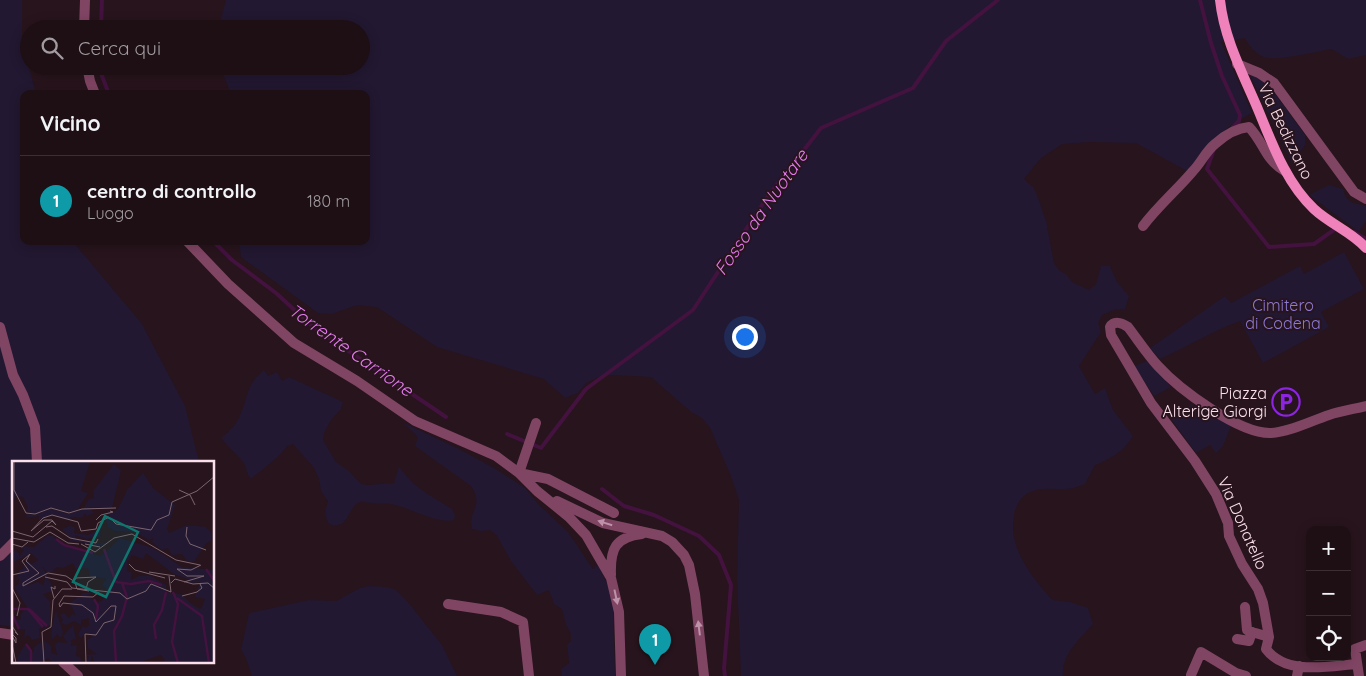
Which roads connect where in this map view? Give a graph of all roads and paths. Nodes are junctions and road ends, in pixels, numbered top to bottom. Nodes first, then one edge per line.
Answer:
1 (85, 0) edge
2 (1220, 0) edge
3 (84, 20) edge
4 (1237, 64) junction
5 (89, 75) edge
6 (94, 90) edge
7 (1286, 172) junction
8 (1366, 199) edge
9 (1143, 226) dead end
10 (192, 245) edge
11 (1366, 248) edge
12 (0, 327) edge
13 (1366, 406) edge
14 (536, 423) dead end
15 (37, 461) edge
16 (519, 473) junction
17 (537, 491) junction
18 (614, 513) dead end
19 (651, 533) junction
20 (12, 544) edge
21 (0, 556) edge
22 (611, 578) junction
23 (448, 604) dead end
24 (1244, 607) dead end
25 (1252, 632) junction
26 (1269, 637) junction
27 (1237, 639) dead end
28 (1366, 645) edge
29 (65, 664) edge
30 (1357, 664) junction
31 (1298, 671) edge
32 (1191, 675) edge
33 (78, 676) edge
34 (529, 676) edge
35 (621, 676) edge
36 (704, 676) edge
37 (1246, 676) edge
38 (1359, 676) edge

1 - 3 street
2 - 4 street, Via Bedizzano
4 - 7 street, Via Bedizzano
4 - 8 street
5 - 6 street
7 - 9 street
7 - 11 street, Via Bedizzano
10 - 16 street
12 - 15 street
13 - 26 street, Via Donatello
14 - 16 street
16 - 17 street
16 - 18 street
19 -> 17 street
17 - 22 street
19 - 22 street
36 -> 19 street
20 - 21 street
22 -> 35 street
23 - 34 street
24 - 25 street
25 - 26 street
25 - 27 street
26 - 31 street
28 - 30 street
29 - 33 street
30 - 31 street
30 - 38 street
32 - 37 street

